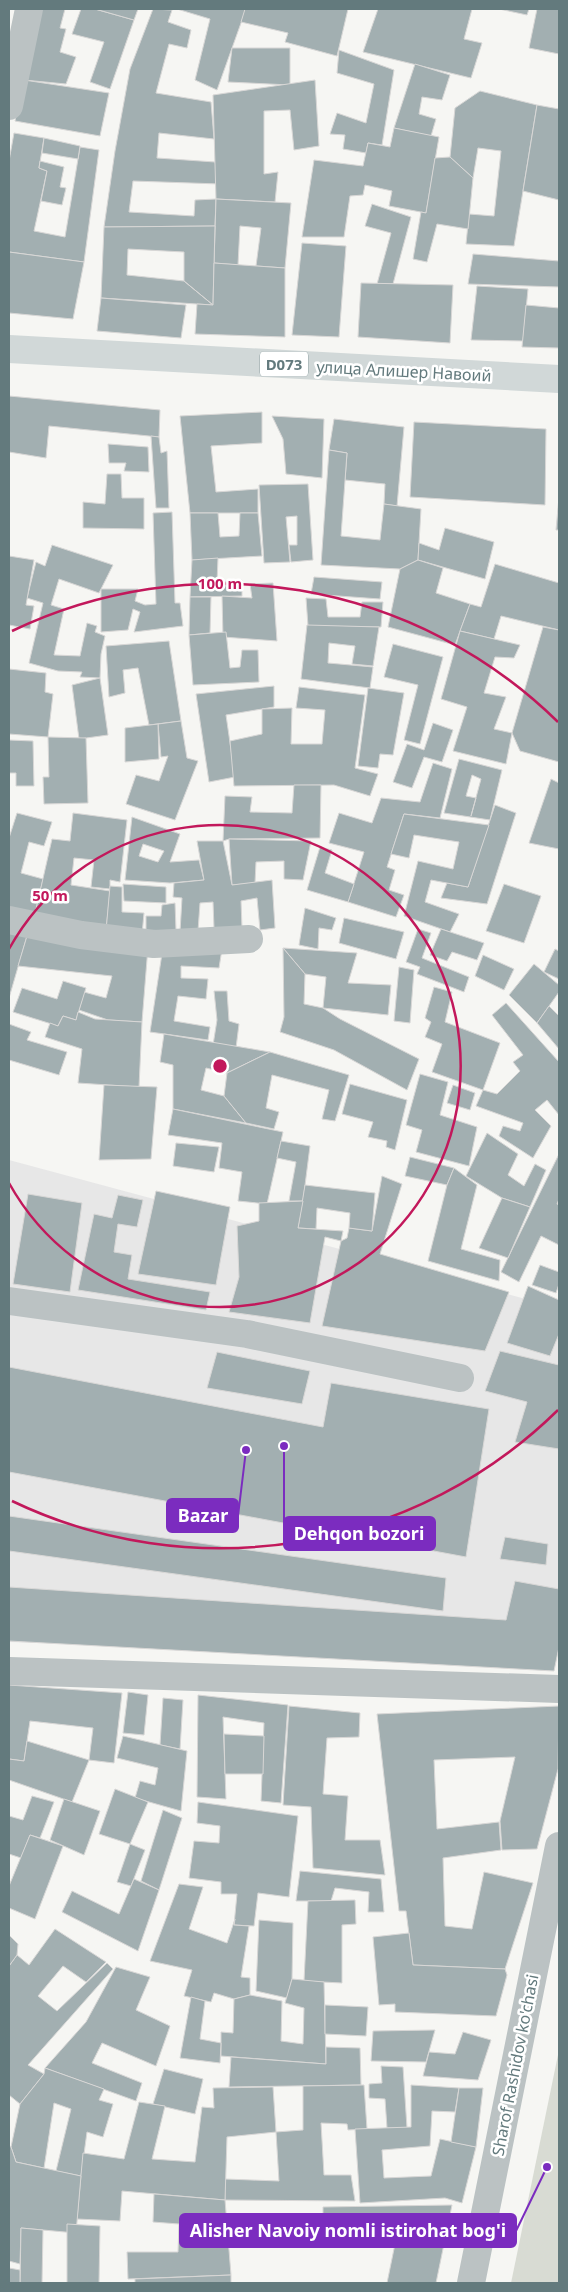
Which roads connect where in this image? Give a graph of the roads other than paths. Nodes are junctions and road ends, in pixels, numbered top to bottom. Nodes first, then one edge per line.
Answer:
1 (29, 9) edge
2 (9, 106) edge
3 (9, 349) edge
4 (559, 379) edge
5 (9, 920) edge
6 (249, 939) dead end
7 (9, 1301) edge
8 (460, 1378) dead end
9 (9, 1671) edge
10 (559, 1689) edge
11 (559, 1846) edge
12 (471, 2283) edge

1 - 2 street
3 - 4 main road, улица Алишер Навоий / D073
5 - 6 street
7 - 8 street
9 - 10 street
11 - 12 street, Sharof Rashidov ko'chasi

